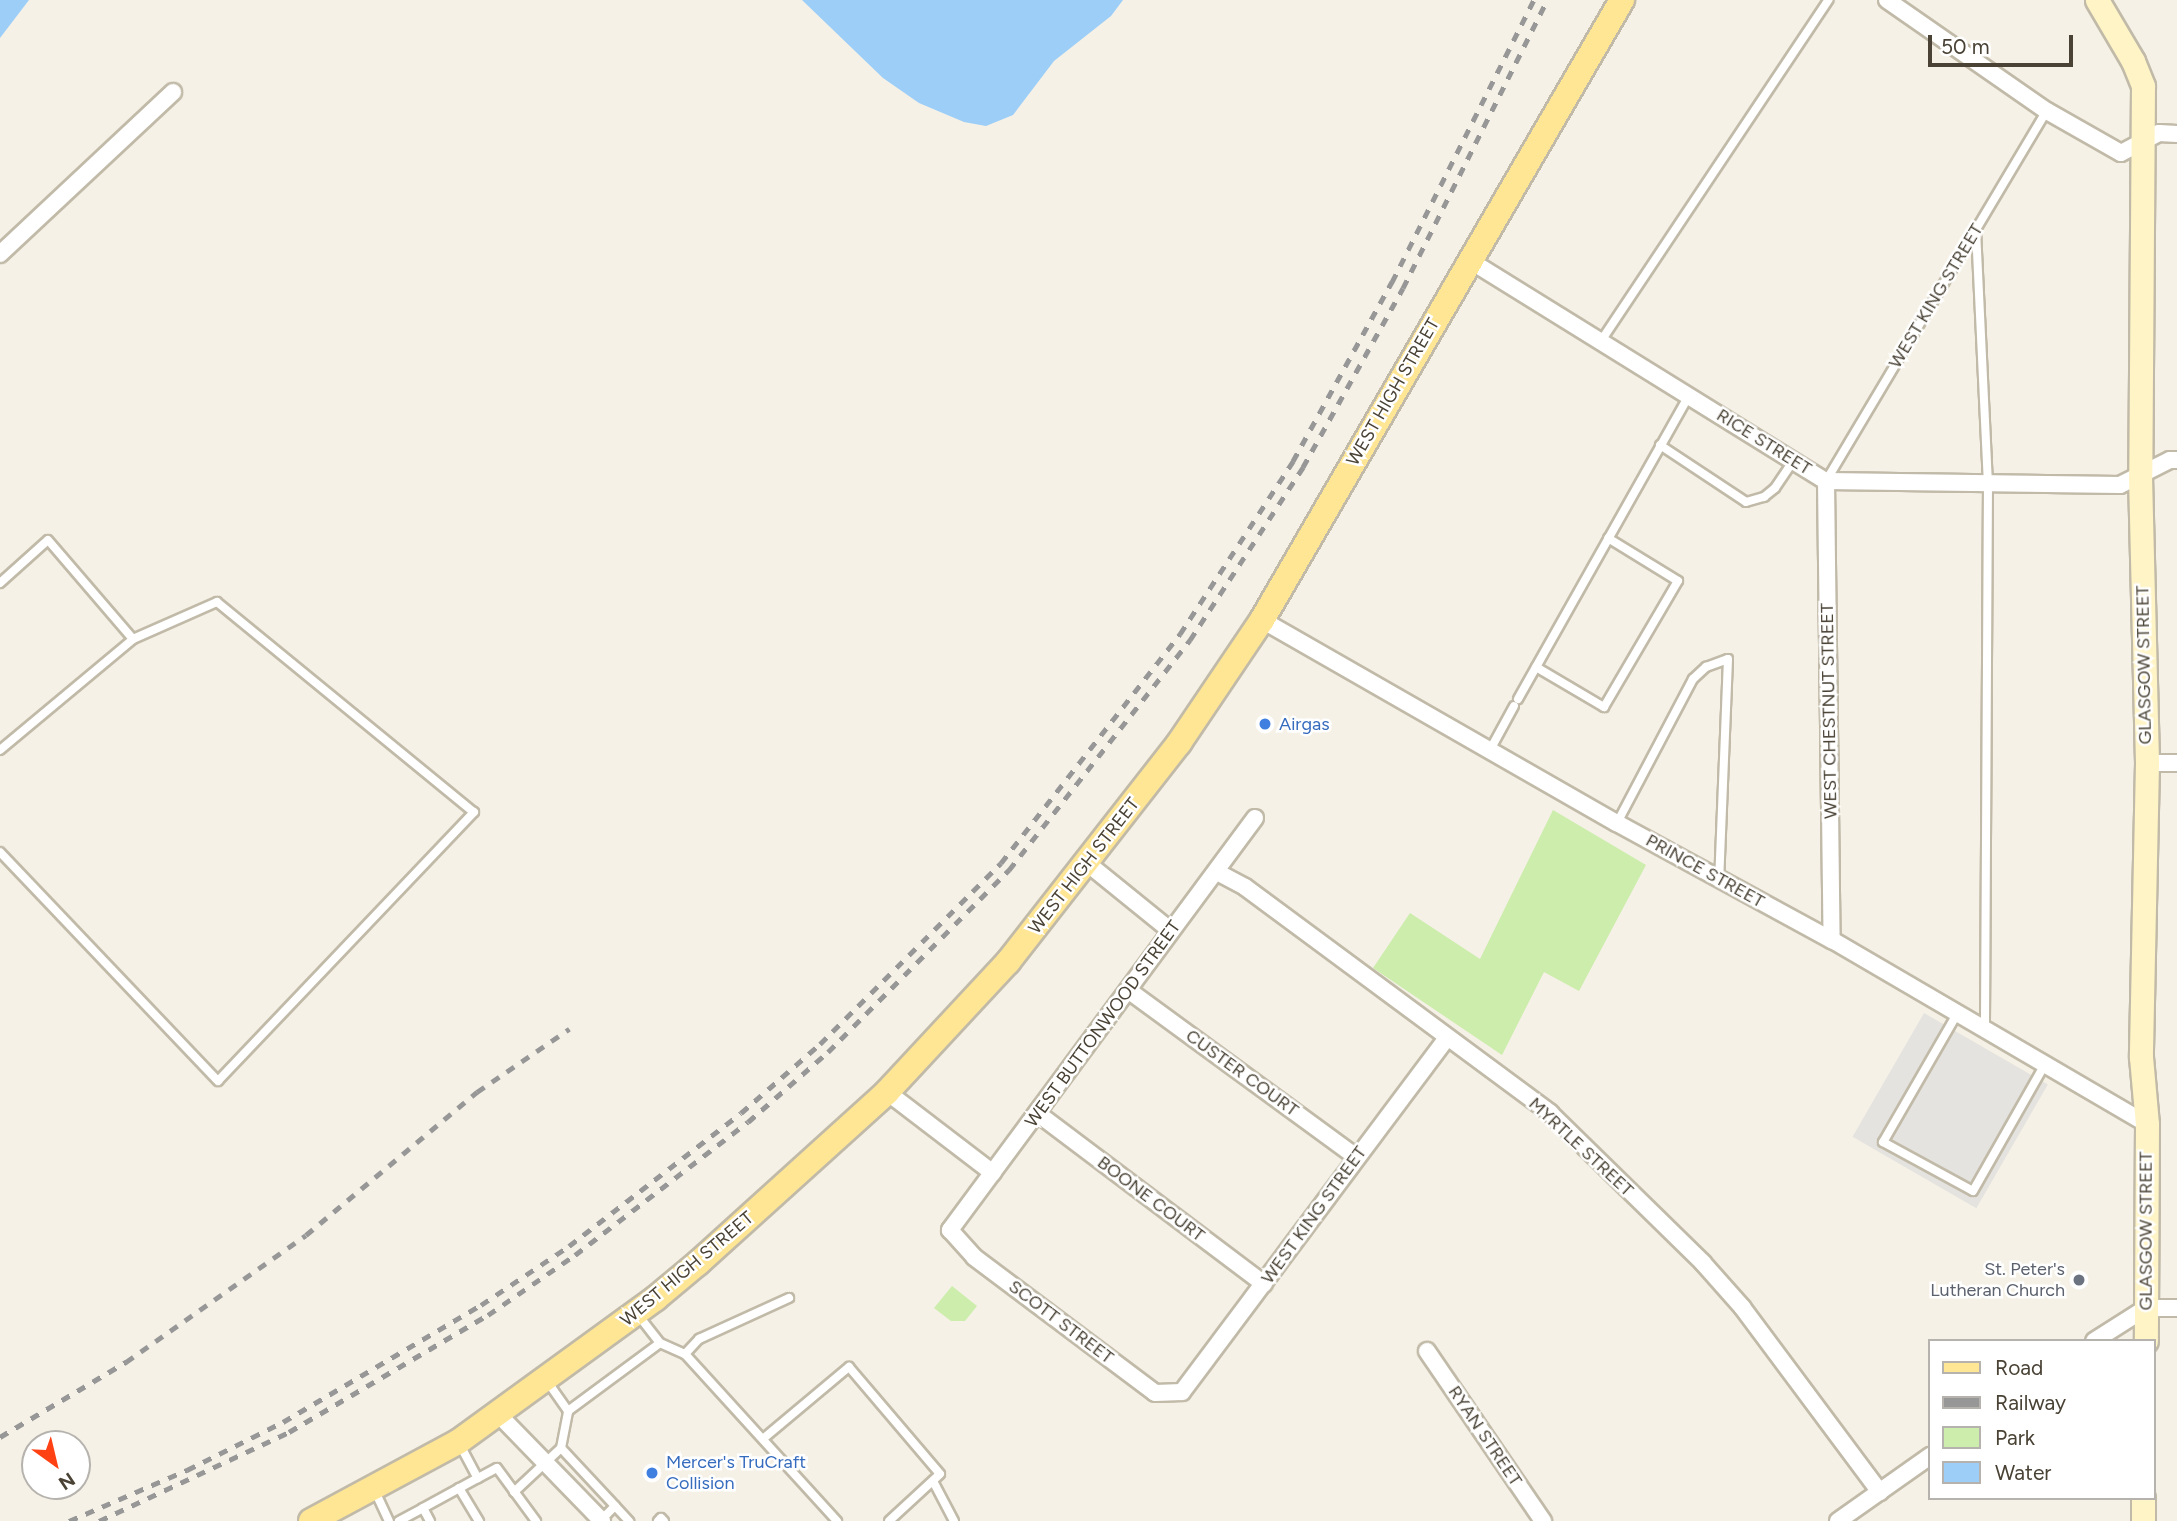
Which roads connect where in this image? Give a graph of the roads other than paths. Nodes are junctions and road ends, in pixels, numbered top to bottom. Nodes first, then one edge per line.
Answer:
1 (1622, 0) edge
2 (1828, 0) edge
3 (1887, 0) edge
4 (2096, 0) edge
5 (173, 92) dead end
6 (2047, 111) junction
7 (2177, 134) edge
8 (2140, 143) junction
9 (1976, 230) junction
10 (0, 254) edge
11 (1469, 260) junction
12 (1601, 341) junction
13 (1689, 396) junction
14 (1660, 445) junction
15 (2177, 460) edge
16 (1793, 461) junction
17 (2140, 476) junction
18 (1826, 481) junction
19 (1988, 483) junction
20 (1608, 538) junction
21 (0, 583) edge
22 (1262, 620) junction
23 (133, 639) junction
24 (1536, 667) junction
25 (0, 750) edge
26 (1490, 750) junction
27 (2147, 763) junction
28 (2177, 763) edge
29 (1255, 818) dead end
30 (1617, 823) junction
31 (0, 852) edge
32 (1087, 863) junction
33 (1217, 872) junction
34 (1719, 879) junction
35 (1171, 931) junction
36 (1832, 940) junction
37 (1128, 990) junction
38 (1957, 1014) junction
39 (1985, 1030) junction
40 (1447, 1038) junction
41 (2045, 1064) junction
42 (887, 1093) junction
43 (1037, 1113) junction
44 (2147, 1124) junction
45 (1356, 1157) junction
46 (993, 1173) junction
47 (950, 1230) joint
48 (1264, 1284) junction
49 (789, 1298) dead end
50 (2146, 1308) junction
51 (2177, 1308) edge
52 (636, 1312) junction
53 (2097, 1339) edge
54 (2146, 1339) edge
55 (660, 1343) junction
56 (1427, 1351) dead end
57 (685, 1354) junction
58 (546, 1380) junction
59 (1182, 1392) joint
60 (568, 1411) junction
61 (499, 1415) junction
62 (764, 1438) junction
63 (458, 1442) junction
64 (561, 1448) junction
65 (1928, 1457) edge
66 (546, 1463) junction
67 (478, 1478) junction
68 (933, 1481) junction
69 (374, 1488) junction
70 (460, 1488) junction
71 (1880, 1492) junction
72 (515, 1497) junction
73 (2143, 1500) edge
74 (615, 1506) junction
75 (423, 1508) junction
76 (481, 1519) edge
77 (597, 1519) edge
78 (311, 1521) edge
79 (389, 1521) edge
80 (399, 1521) edge
81 (430, 1521) edge
82 (536, 1521) edge
83 (629, 1521) edge
84 (658, 1521) edge
85 (664, 1521) edge
86 (837, 1521) edge
87 (890, 1521) edge
88 (954, 1521) edge
89 (1542, 1521) edge
90 (1838, 1521) edge
91 (2143, 1521) edge

1 - 11 main road, WEST HIGH STREET
2 - 12 lane
3 - 6 street
4 - 8 street, GLASGOW STREET
5 - 10 street
6 - 8 street
6 - 9 lane, WEST KING STREET
7 - 8 street
8 - 17 street, GLASGOW STREET
9 - 18 lane, WEST KING STREET
9 - 19 lane
11 - 12 street, RICE STREET
11 - 22 main road, WEST HIGH STREET
12 - 13 street, RICE STREET
13 - 14 lane
13 - 16 street, RICE STREET
14 - 16 lane
14 - 20 lane
15 - 17 street, RICE STREET
16 - 18 street, RICE STREET
17 - 19 street, RICE STREET
17 - 27 street, GLASGOW STREET
18 - 19 street, RICE STREET
18 - 36 street, WEST CHESTNUT STREET
19 - 39 lane
20 - 24 lane
20 - 24 lane
21 - 23 lane
22 - 26 street, PRINCE STREET
22 - 32 main road, WEST HIGH STREET
23 - 25 lane
23 - 31 lane
24 - 26 lane
26 - 30 street, PRINCE STREET
27 - 28 street
27 - 44 street, GLASGOW STREET
29 - 33 street, WEST BUTTONWOOD STREET
30 - 34 street, PRINCE STREET
30 - 34 lane
32 - 35 street
32 - 42 main road, WEST HIGH STREET
33 - 35 street, WEST BUTTONWOOD STREET
33 - 40 street, MYRTLE STREET
34 - 36 street, PRINCE STREET
35 - 37 street, WEST BUTTONWOOD STREET
36 - 38 street, PRINCE STREET
37 - 43 street, WEST BUTTONWOOD STREET
37 - 45 street, CUSTER COURT
38 - 39 street, PRINCE STREET
38 - 41 lane
39 - 41 street, PRINCE STREET
40 - 45 street, WEST KING STREET
40 - 71 street, MYRTLE STREET
41 - 44 street, PRINCE STREET
42 - 46 street
42 - 52 main road, WEST HIGH STREET
43 - 46 street, WEST BUTTONWOOD STREET
43 - 48 street, BOONE COURT
44 - 50 street, GLASGOW STREET
45 - 48 street, WEST KING STREET
46 - 47 street, WEST BUTTONWOOD STREET
47 - 59 street, SCOTT STREET
48 - 59 street, WEST KING STREET
49 - 57 lane
50 - 51 street
50 - 53 street
50 - 54 street, GLASGOW STREET
52 - 55 lane
52 - 58 main road, WEST HIGH STREET
55 - 57 lane
55 - 60 lane
56 - 89 street, RYAN STREET
57 - 62 lane
58 - 60 lane
58 - 61 main road, WEST HIGH STREET
60 - 64 lane
61 - 63 main road, WEST HIGH STREET
61 - 66 street
62 - 68 lane
62 - 86 lane
63 - 67 lane
63 - 69 main road, WEST HIGH STREET
64 - 66 lane
64 - 74 lane
65 - 71 street
66 - 72 lane
66 - 77 street
67 - 70 lane
67 - 72 lane
68 - 87 lane
68 - 88 lane
69 - 78 main road, WEST HIGH STREET
69 - 79 lane
70 - 75 lane
70 - 76 lane
71 - 90 street
72 - 82 lane
73 - 91 street
74 - 77 lane
74 - 83 lane
75 - 80 lane
75 - 81 lane
84 - 85 lane

